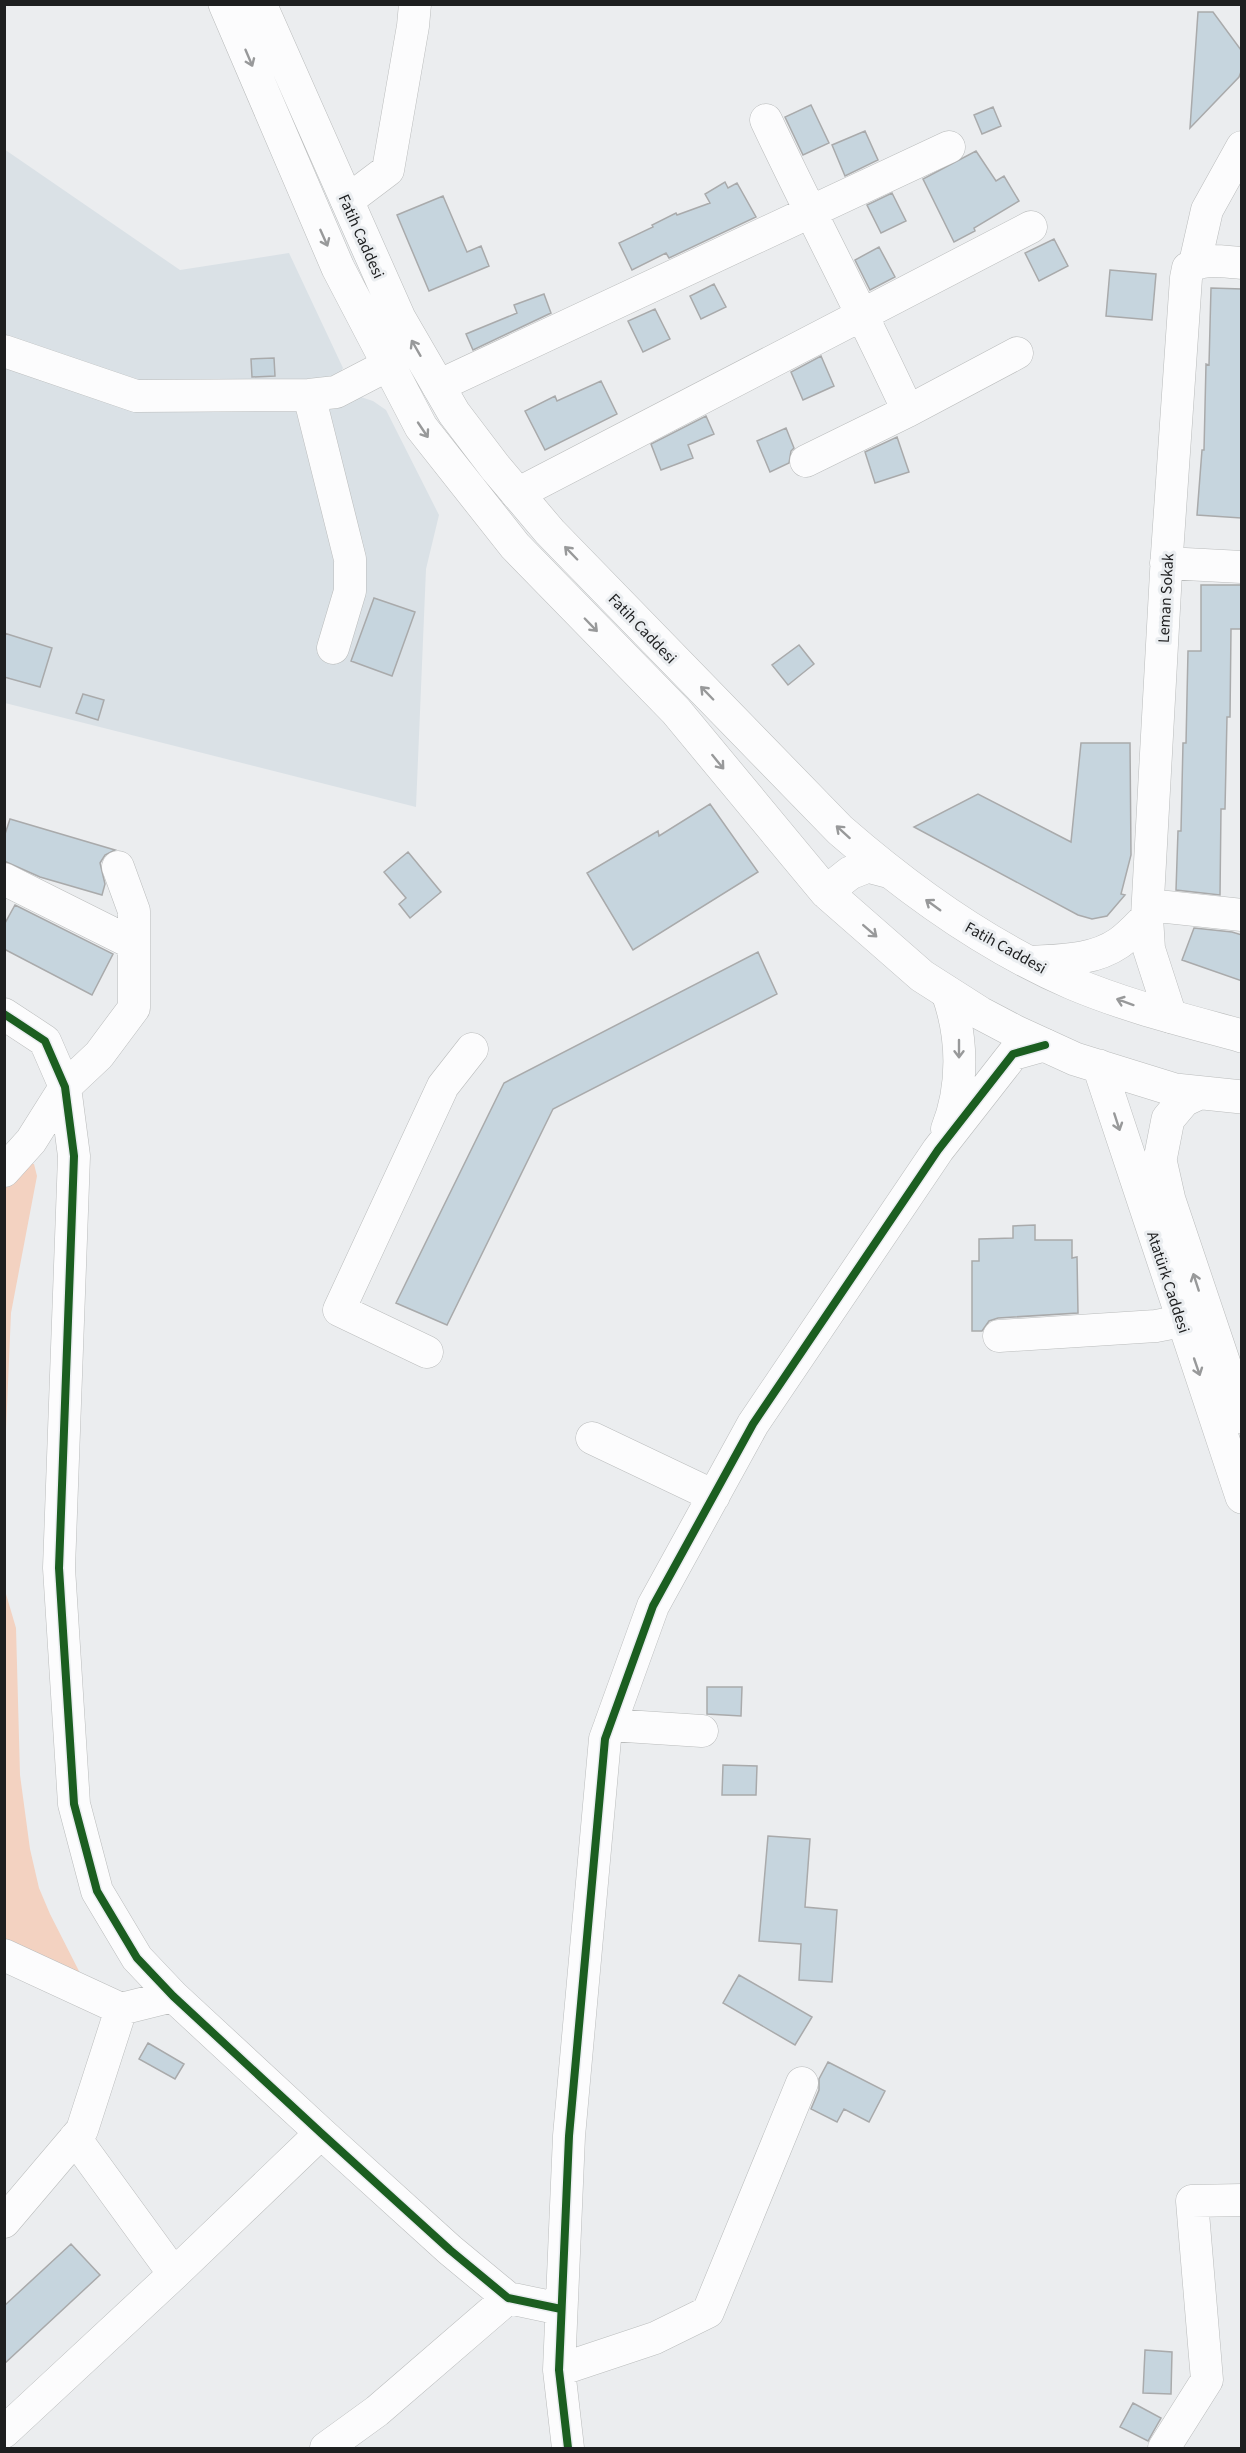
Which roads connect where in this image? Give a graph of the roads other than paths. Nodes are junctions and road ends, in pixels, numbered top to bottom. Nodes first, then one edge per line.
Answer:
1 (225, 4) edge
2 (260, 4) edge
3 (415, 4) edge
4 (766, 120) dead end
5 (949, 147) dead end
6 (1242, 147) edge
7 (347, 201) junction
8 (809, 212) junction
9 (1031, 227) dead end
10 (1242, 263) edge
11 (1190, 271) junction
12 (864, 316) junction
13 (4, 351) edge
14 (1017, 353) dead end
15 (388, 365) junction
16 (438, 386) junction
17 (309, 395) junction
18 (908, 411) junction
19 (806, 461) dead end
20 (517, 494) junction
21 (1167, 563) junction
22 (1242, 567) edge
23 (333, 648) dead end
24 (117, 867) dead end
25 (887, 871) junction
26 (4, 879) edge
27 (826, 892) junction
28 (1148, 911) junction
29 (1242, 915) edge
30 (134, 944) junction
31 (1030, 962) junction
32 (947, 992) junction
33 (4, 1014) edge
34 (1171, 1017) junction
35 (1242, 1036) edge
36 (1045, 1046) junction
37 (472, 1049) dead end
38 (1099, 1066) junction
39 (65, 1087) junction
40 (1226, 1094) edge
41 (938, 1150) junction
42 (4, 1171) edge
43 (1182, 1321) junction
44 (999, 1336) dead end
45 (427, 1352) dead end
46 (1242, 1417) edge
47 (592, 1438) dead end
48 (714, 1496) junction
49 (1242, 1497) edge
50 (610, 1725) junction
51 (702, 1731) dead end
52 (4, 1955) edge
53 (173, 1996) junction
54 (121, 2009) junction
55 (802, 2083) dead end
56 (321, 2133) junction
57 (75, 2138) junction
58 (1242, 2200) edge
59 (4, 2222) edge
60 (174, 2274) junction
61 (508, 2298) junction
62 (561, 2309) junction
63 (559, 2370) junction
64 (4, 2432) edge
65 (326, 2448) edge
66 (568, 2448) edge
67 (1164, 2448) edge

1 -> 15 main road, Fatih Caddesi
2 - 7 main road, Fatih Caddesi
3 - 7 street
4 - 8 street
5 - 8 street
6 - 11 street, Leman Sokak
16 -> 7 main road, Fatih Caddesi
8 - 12 street
8 - 16 street
9 - 12 street
10 - 11 street
11 - 21 street, Leman Sokak
12 - 18 street
12 - 20 street
13 - 17 street
14 - 18 street
15 - 17 street
15 -> 27 main road, Fatih Caddesi
16 - 20 main road, Fatih Caddesi
17 - 23 street
18 - 19 street
25 -> 20 main road, Fatih Caddesi
21 - 22 street
21 - 28 street, Leman Sokak
24 - 30 street
25 - 27 main road
31 -> 25 main road, Fatih Caddesi
26 - 30 street
27 -> 32 main road, Fatih Caddesi
28 - 29 street
28 - 31 street
28 - 34 street, Leman Sokak
30 - 39 street
34 -> 31 main road, Fatih Caddesi
32 - 36 main road, Fatih Caddesi
32 -> 41 street
33 - 39 street
34 - 35 main road, Fatih Caddesi
36 - 38 main road, Fatih Caddesi
36 - 41 street
37 - 45 street
38 - 40 main road, Fatih Caddesi
38 -> 43 main road, Atatürk Caddesi
39 - 42 street
39 - 53 street
46 -> 40 main road, Atatürk Caddesi
41 - 48 street
43 - 44 street
43 -> 49 main road, Atatürk Caddesi
47 - 48 street
48 - 50 street
50 - 51 street
50 - 62 street
52 - 54 street
53 - 54 street
53 - 56 street
54 - 57 street
55 - 63 street
56 - 60 street
56 - 61 street
57 - 59 street
57 - 60 street
58 - 67 street
60 - 64 street
61 - 62 street
61 - 65 street
62 - 63 street
63 - 66 street

